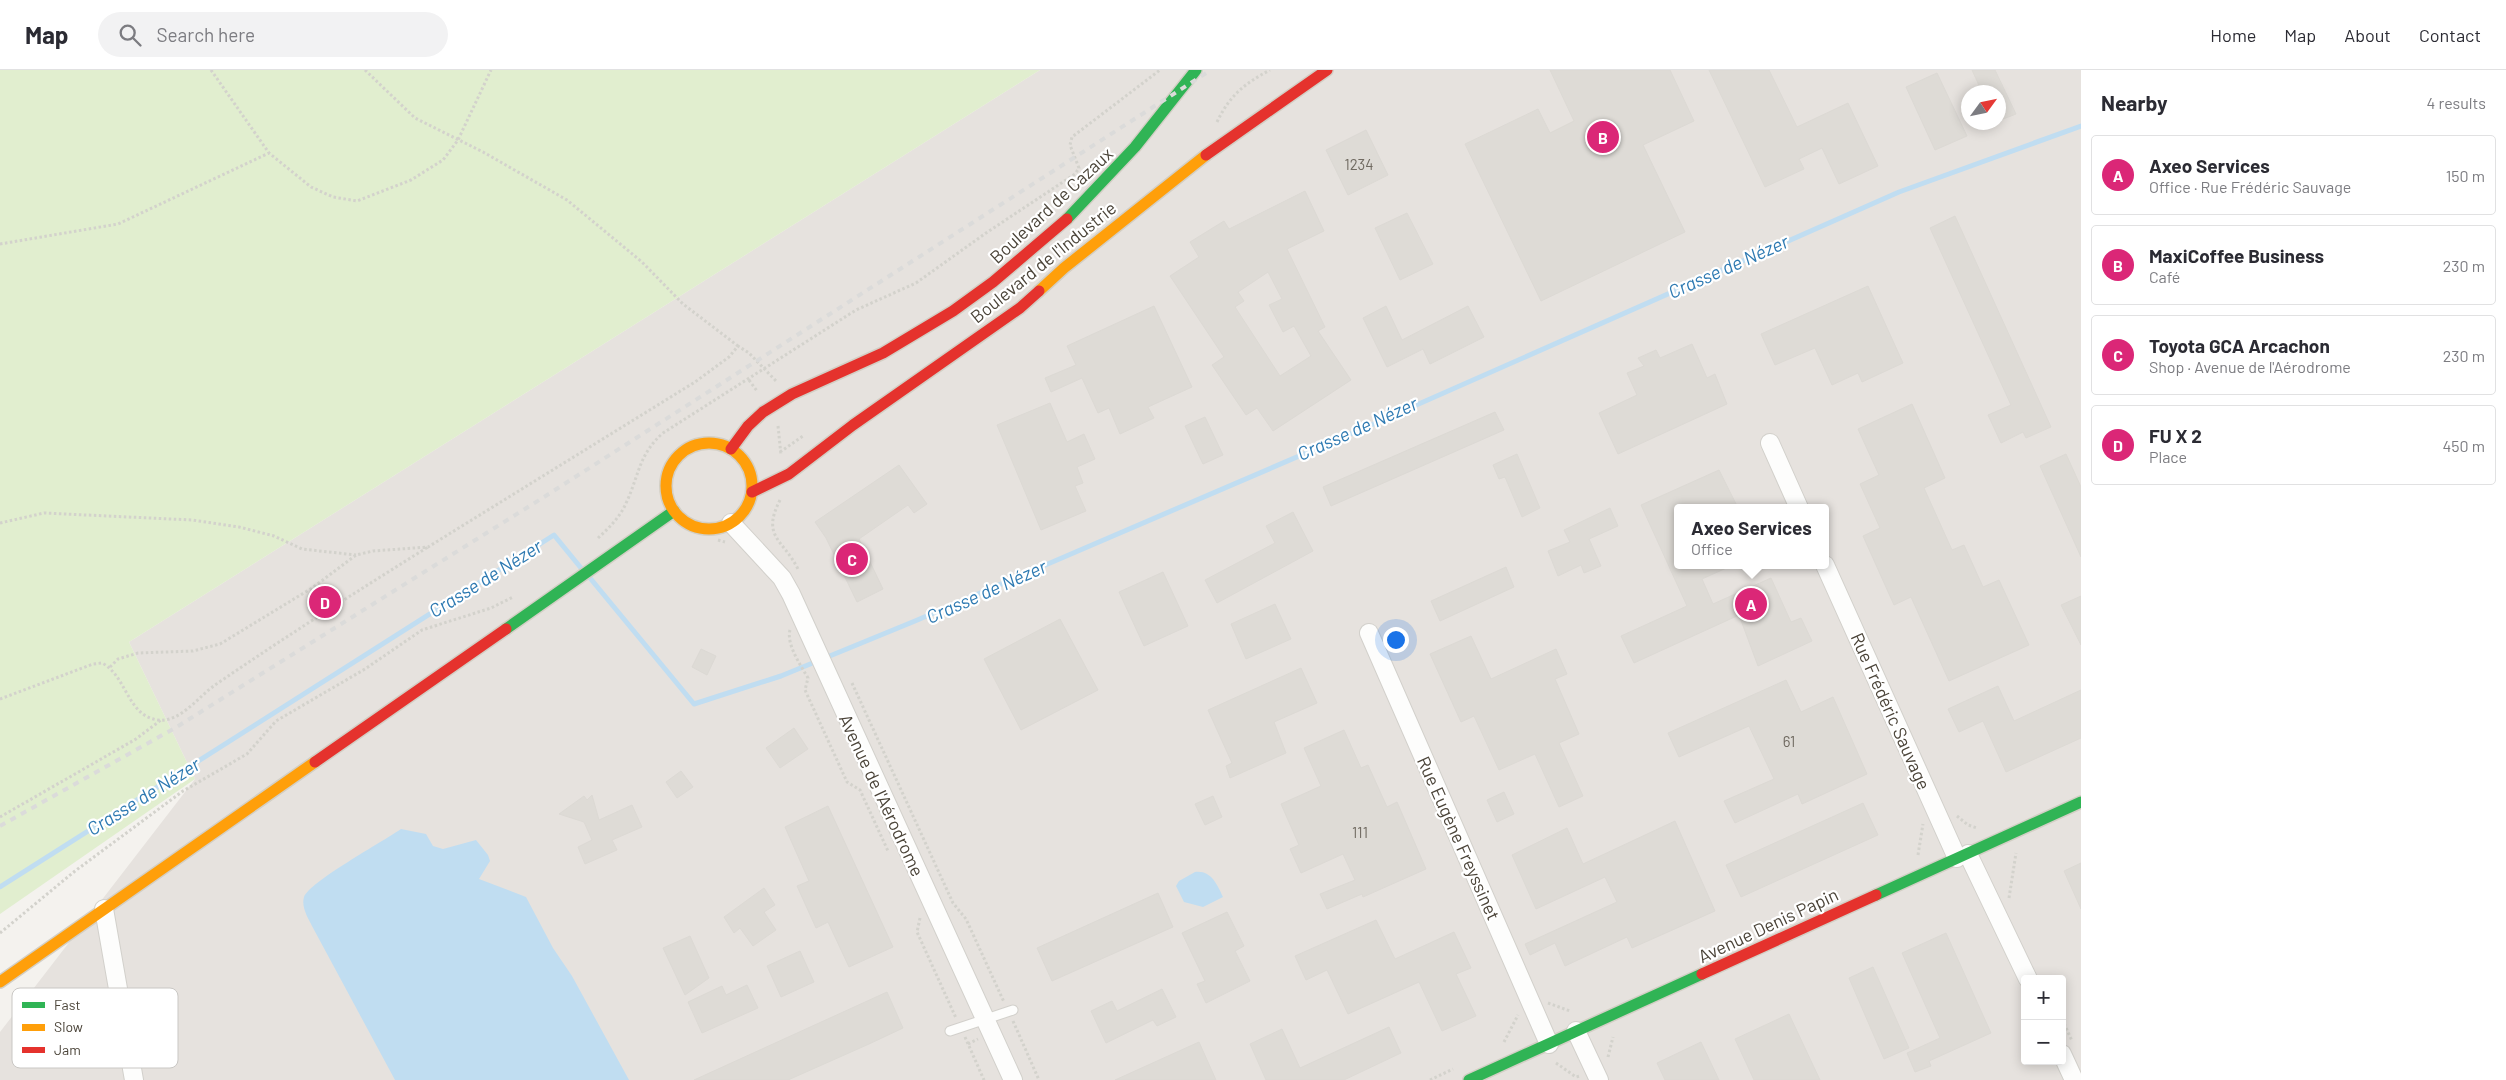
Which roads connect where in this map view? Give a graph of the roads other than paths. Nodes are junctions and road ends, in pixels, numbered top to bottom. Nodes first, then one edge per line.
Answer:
1 (1196, 70) edge
2 (1327, 70) edge
3 (1770, 443) dead end
4 (731, 449) junction
5 (752, 492) junction
6 (1797, 504) edge
7 (674, 511) junction
8 (731, 523) junction
9 (1827, 569) edge
10 (1369, 633) dead end
11 (2081, 802) edge
12 (1963, 856) junction
13 (104, 909) junction
14 (2026, 975) edge
15 (0, 982) edge
16 (118, 988) edge
17 (1011, 1011) road end
18 (986, 1020) junction
19 (950, 1031) dead end
20 (1576, 1032) junction
21 (1549, 1044) junction
22 (2066, 1063) edge
23 (1014, 1080) edge
24 (1469, 1080) edge
25 (1599, 1080) edge
26 (2074, 1080) edge

1 - 4 main road, Boulevard de Cazaux
2 - 5 main road, Boulevard de l'Industrie
3 - 6 street
4 - 5 main road
4 - 7 main road
5 - 8 main road
7 - 8 main road
7 - 13 main road
8 - 18 street, Avenue de l'Aérodrome
9 - 12 street, Rue Frédéric Sauvage
10 - 21 street, Rue Eugène Freyssinet
11 - 12 main road, Avenue Denis Papin
12 - 14 street, Rue Frédéric Sauvage
12 - 20 main road, Avenue Denis Papin
13 - 15 main road
13 - 16 street
17 - 18 lane
18 - 19 lane
18 - 23 street, Avenue de l'Aérodrome
20 - 21 main road, Avenue Denis Papin
20 - 25 street
21 - 24 main road, Avenue Denis Papin
22 - 26 street

